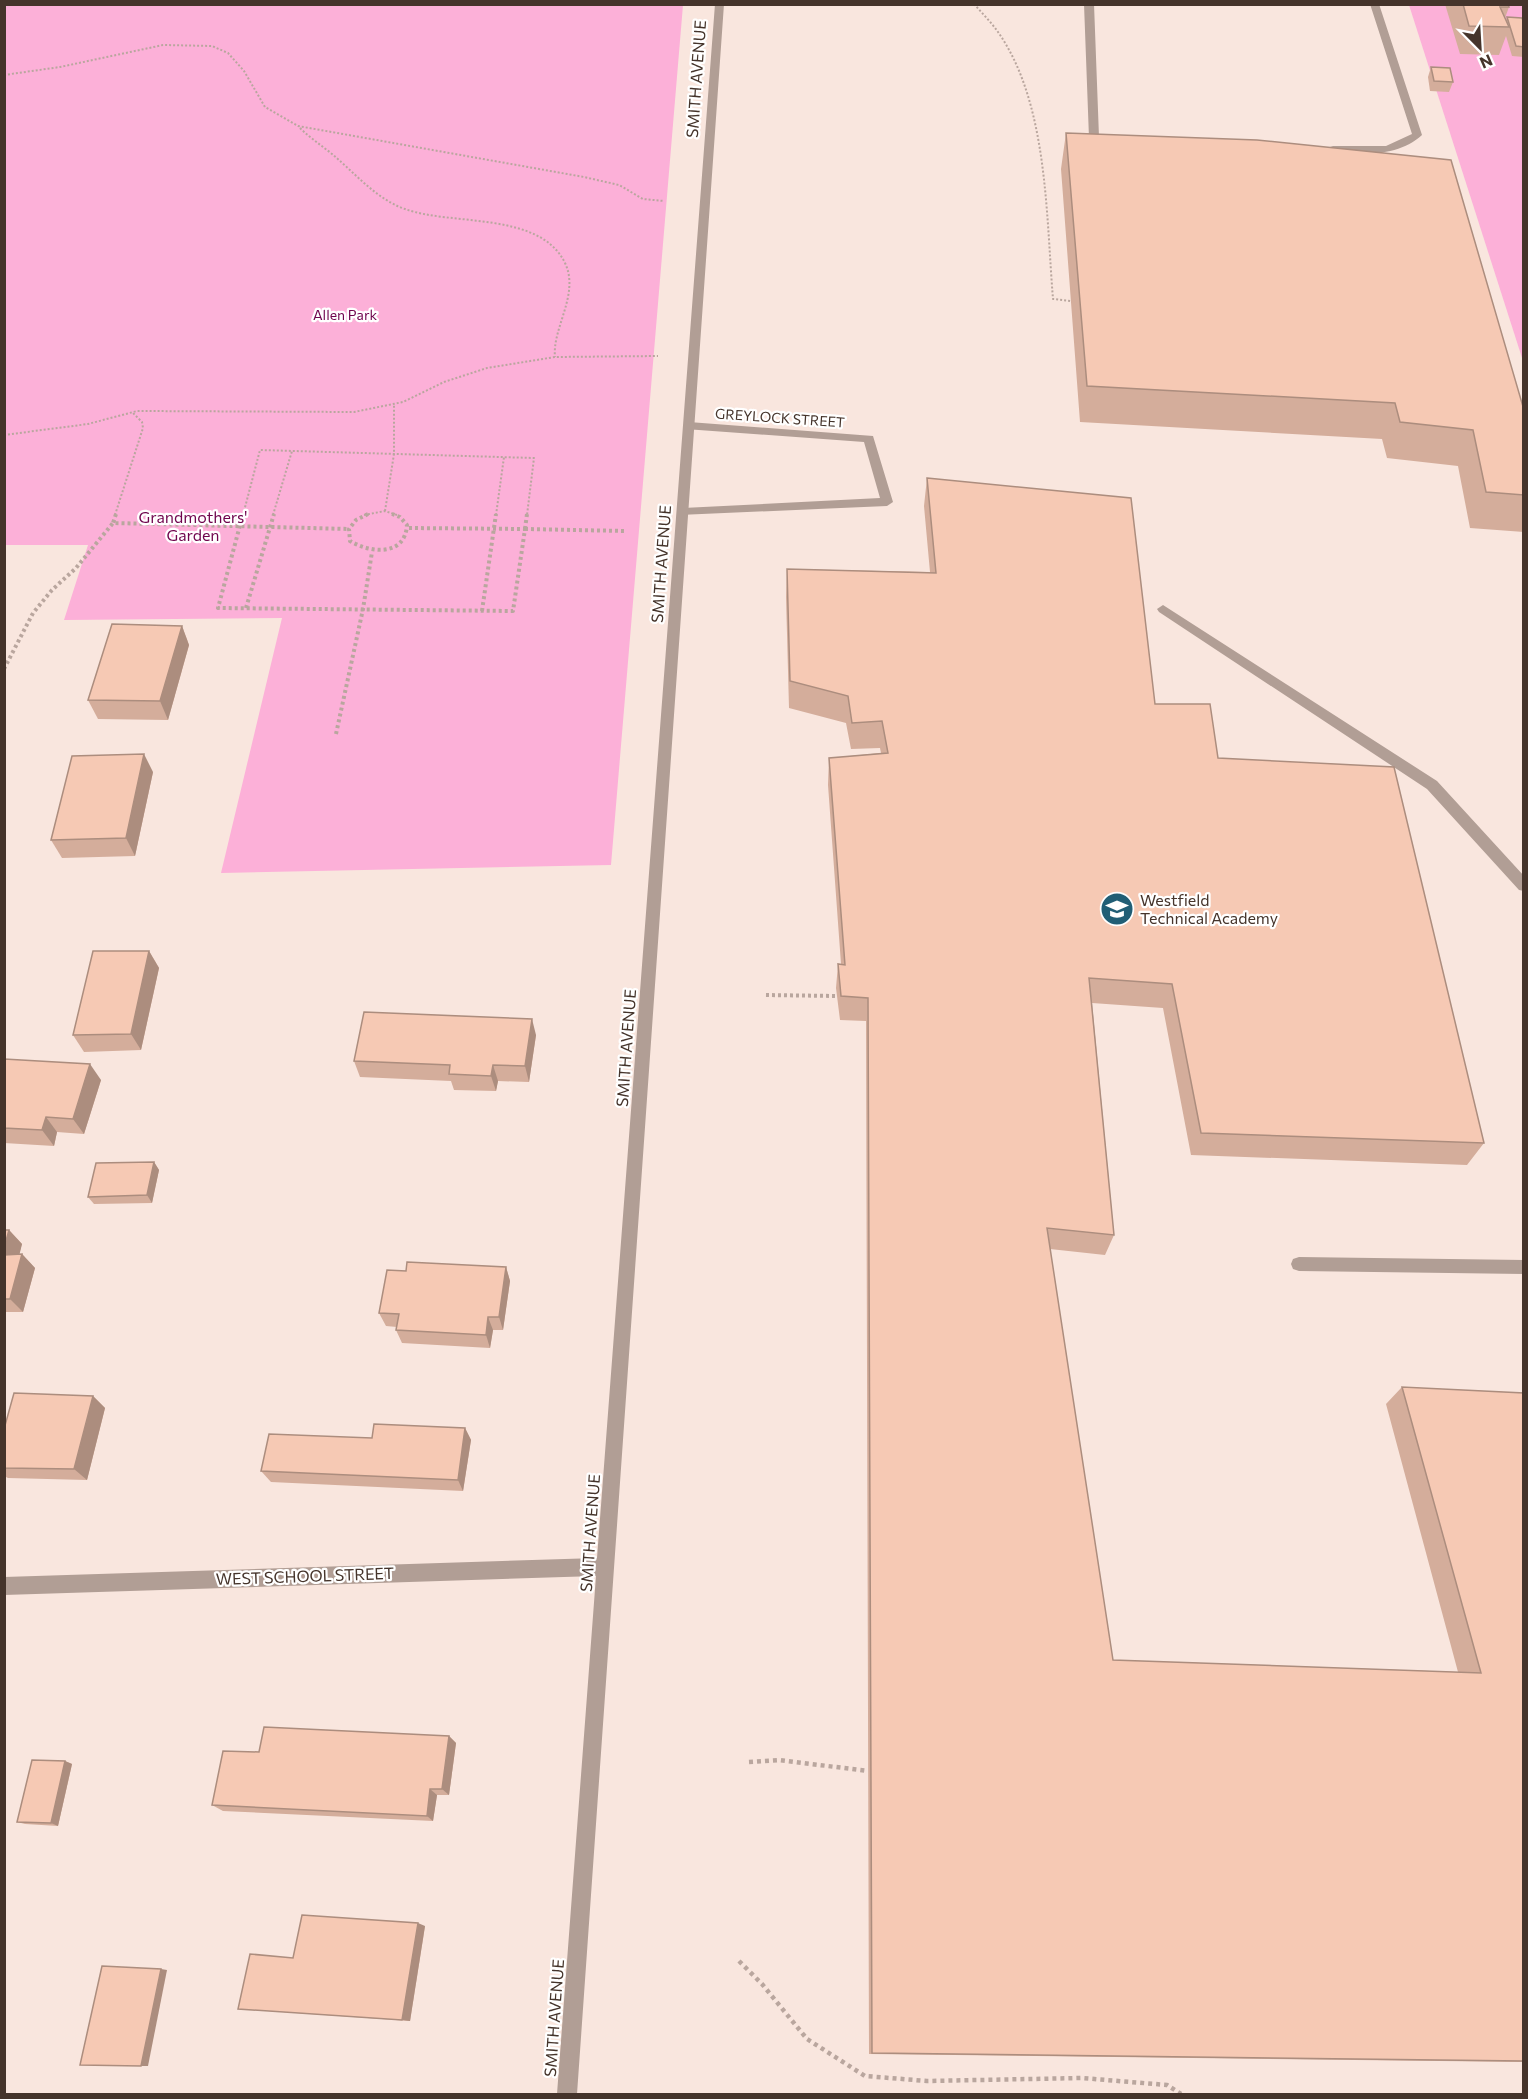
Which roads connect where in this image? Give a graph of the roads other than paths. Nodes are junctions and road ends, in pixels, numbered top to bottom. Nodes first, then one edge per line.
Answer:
1 (720, 4) edge
2 (1089, 4) edge
3 (1374, 4) edge
4 (1115, 147) edge
5 (1317, 149) edge
6 (689, 426) junction
7 (682, 512) junction
8 (1163, 609) dead end
9 (1524, 886) edge
10 (1299, 1264) dead end
11 (1524, 1267) edge
12 (605, 1567) junction
13 (4, 1586) edge
14 (567, 2094) edge

1 - 6 street, SMITH AVENUE
2 - 4 street
3 - 5 street
6 - 7 street, SMITH AVENUE
6 - 7 street, GREYLOCK STREET
7 - 12 street, SMITH AVENUE
8 - 9 street
10 - 11 street
12 - 13 street, WEST SCHOOL STREET
12 - 14 street, SMITH AVENUE

